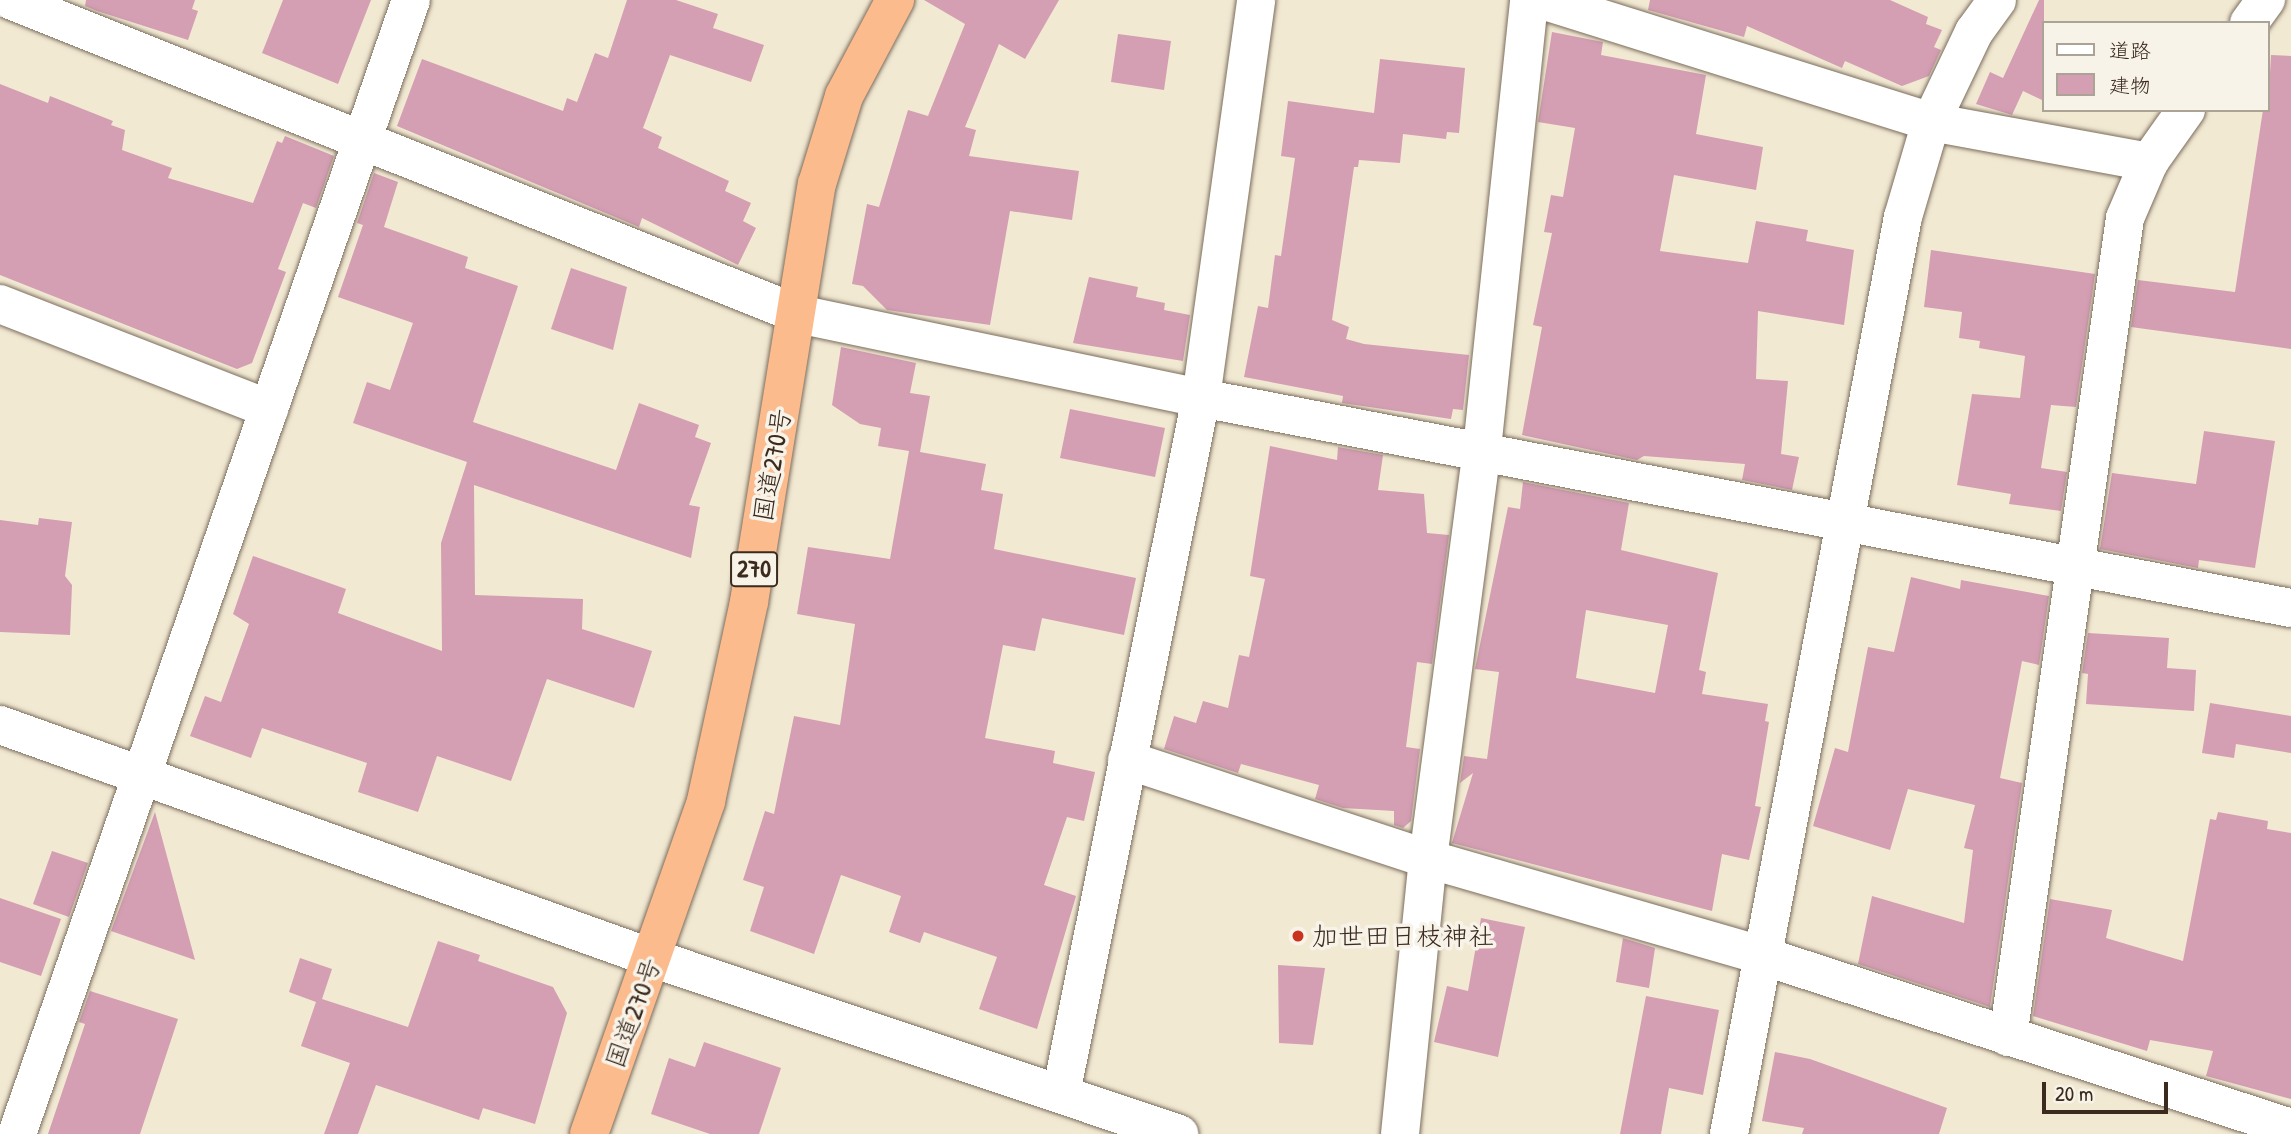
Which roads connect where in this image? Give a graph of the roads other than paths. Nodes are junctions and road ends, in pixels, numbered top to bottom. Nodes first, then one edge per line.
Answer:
1 (10, 0) edge
2 (411, 0) edge
3 (895, 0) edge
4 (1255, 0) edge
5 (1529, 0) edge
6 (1542, 0) edge
7 (1997, 0) edge
8 (2266, 0) edge
9 (2250, 21) edge
10 (2185, 112) edge
11 (1931, 122) junction
12 (364, 140) junction
13 (2149, 162) junction
14 (0, 304) edge
15 (798, 314) junction
16 (1201, 398) junction
17 (269, 409) junction
18 (1482, 449) junction
19 (1846, 521) junction
20 (2077, 566) junction
21 (2291, 608) edge
22 (0, 725) edge
23 (1127, 761) junction
24 (142, 778) junction
25 (1428, 859) junction
26 (1763, 956) junction
27 (653, 958) junction
28 (2008, 1037) junction
29 (1061, 1094) junction
30 (2291, 1128) edge
31 (17, 1134) edge
32 (589, 1134) edge
33 (1179, 1134) edge
34 (1400, 1134) edge
35 (1728, 1134) edge

1 - 12 street
2 - 12 street
3 - 15 highway, 国道270号 / 270
4 - 16 street
5 - 18 street
6 - 11 street
7 - 11 street
8 - 9 street
10 - 13 street
11 - 13 street
11 - 19 street
12 - 15 street
12 - 17 street
13 - 20 street
14 - 17 street
15 - 16 street
15 - 27 highway, 国道270号 / 270
16 - 18 street
16 - 23 street
17 - 24 street
18 - 19 street
18 - 25 street
19 - 20 street
19 - 26 street
20 - 21 street
20 - 28 street
22 - 24 street
23 - 25 street
23 - 29 street
24 - 27 street
24 - 31 street
25 - 26 street
25 - 34 street
26 - 28 street
26 - 35 street
27 - 29 street
27 - 32 highway, 国道270号 / 270
28 - 30 street
29 - 33 street

